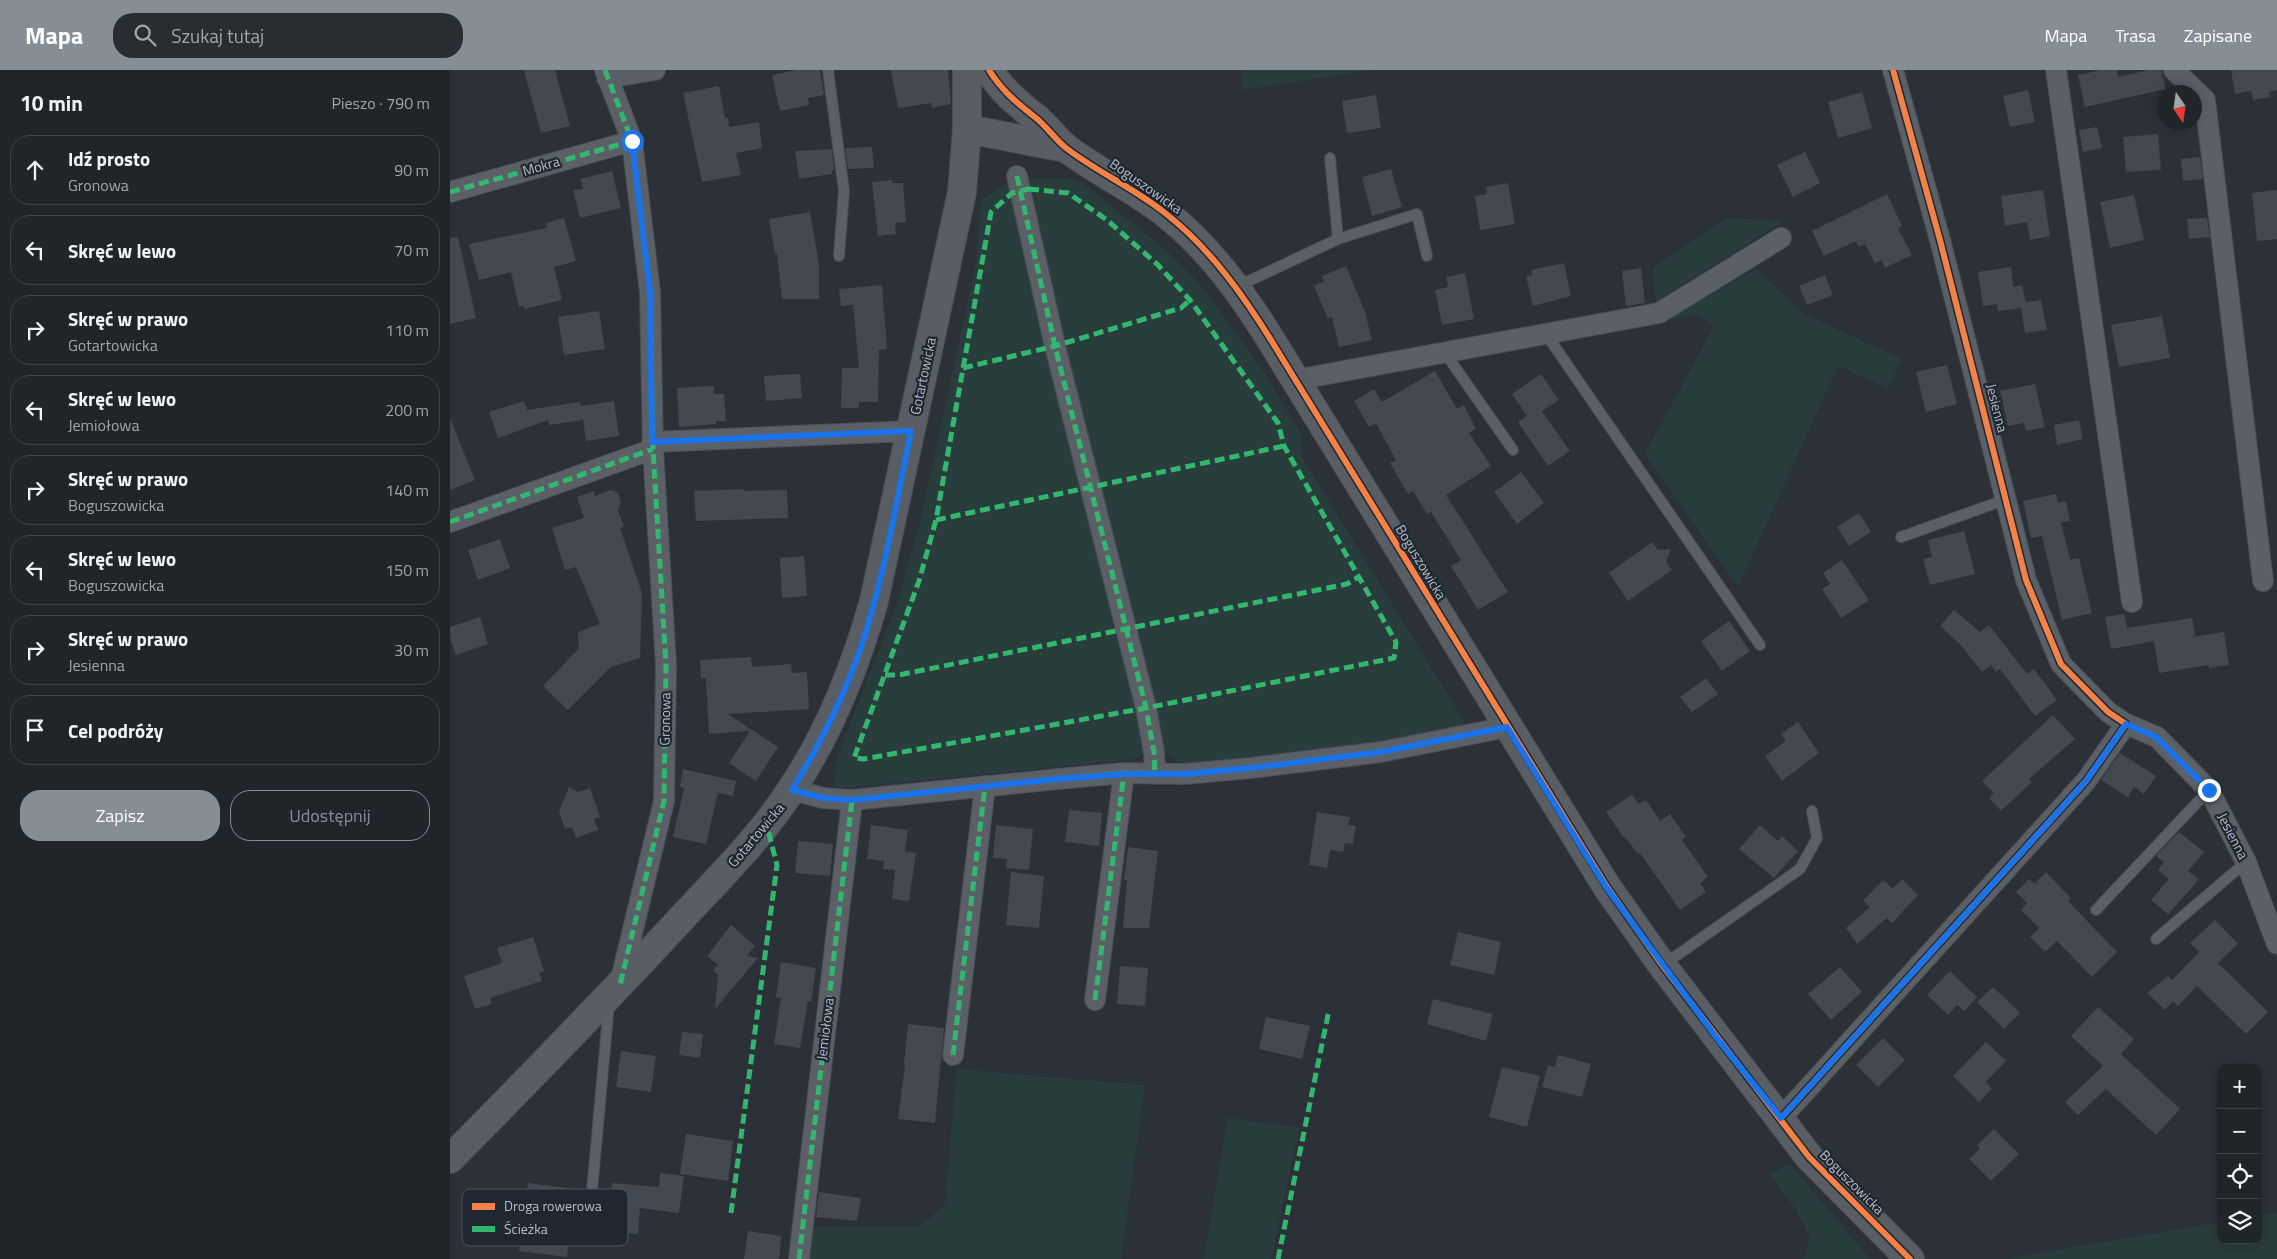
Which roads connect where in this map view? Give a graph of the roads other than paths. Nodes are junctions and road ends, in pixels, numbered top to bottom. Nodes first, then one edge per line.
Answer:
1 (655, 70) edge
2 (828, 70) edge
3 (967, 70) edge
4 (989, 70) edge
5 (1893, 70) edge
6 (2056, 70) edge
7 (2174, 70) edge
8 (606, 74) edge
9 (1019, 106) junction
10 (967, 119) junction
11 (632, 141) junction
12 (1066, 148) junction
13 (1330, 158) dead end
14 (1017, 176) dead end
15 (450, 192) edge
16 (1781, 238) dead end
17 (1338, 239) junction
18 (840, 256) dead end
19 (1427, 256) dead end
20 (1236, 287) junction
21 (1546, 334) junction
22 (1445, 353) junction
23 (1295, 380) junction
24 (911, 431) junction
25 (653, 446) junction
26 (1513, 450) dead end
27 (2007, 499) junction
28 (450, 522) edge
29 (1901, 536) dead end
30 (2263, 580) dead end
31 (2132, 602) dead end
32 (1760, 645) dead end
33 (2126, 724) junction
34 (1507, 727) junction
35 (1124, 774) junction
36 (1155, 774) junction
37 (985, 786) junction
38 (792, 790) junction
39 (2209, 790) junction
40 (852, 800) junction
41 (1812, 811) dead end
42 (2246, 862) junction
43 (2096, 910) dead end
44 (2156, 939) dead end
45 (2277, 944) edge
46 (1662, 965) junction
47 (615, 990) junction
48 (1095, 1000) dead end
49 (953, 1055) dead end
50 (1781, 1118) junction
51 (450, 1159) edge
52 (593, 1189) edge
53 (799, 1259) edge
54 (1910, 1259) edge

1 - 8 street
2 - 18 lane
3 - 10 street, Gotartowicka
4 - 9 street, Boguszowicka
5 - 27 street, Jesienna
6 - 31 street
7 - 30 street
8 - 11 street, Gronowa
9 - 10 street
9 - 12 street, Boguszowicka
10 - 12 street, Boguszowicka
10 - 24 street, Gotartowicka
11 - 15 street, Mokra
11 - 25 street, Gronowa
12 - 20 street, Boguszowicka
13 - 17 lane
14 - 36 street
16 - 21 street
17 - 19 lane
17 - 20 lane
20 - 23 street, Boguszowicka
21 - 22 street
21 - 32 lane
22 - 23 street
22 - 26 lane
23 - 34 street, Boguszowicka
24 - 25 street
24 - 38 street, Gotartowicka
25 - 28 street
25 - 47 street, Gronowa
27 - 29 lane
27 - 33 street, Jesienna
33 - 39 street, Jesienna
33 - 50 street
34 - 36 street
34 - 46 street, Boguszowicka
35 - 36 street
35 - 37 street
35 - 48 street
37 - 40 street
37 - 49 street
38 - 40 street
38 - 47 street, Gotartowicka
39 - 42 street, Jesienna
39 - 43 lane
40 - 53 street, Jemiołowa
41 - 46 lane
42 - 44 lane
42 - 45 street, Jesienna
46 - 50 street, Boguszowicka
47 - 51 street, Gotartowicka
47 - 52 lane
50 - 54 street, Boguszowicka

